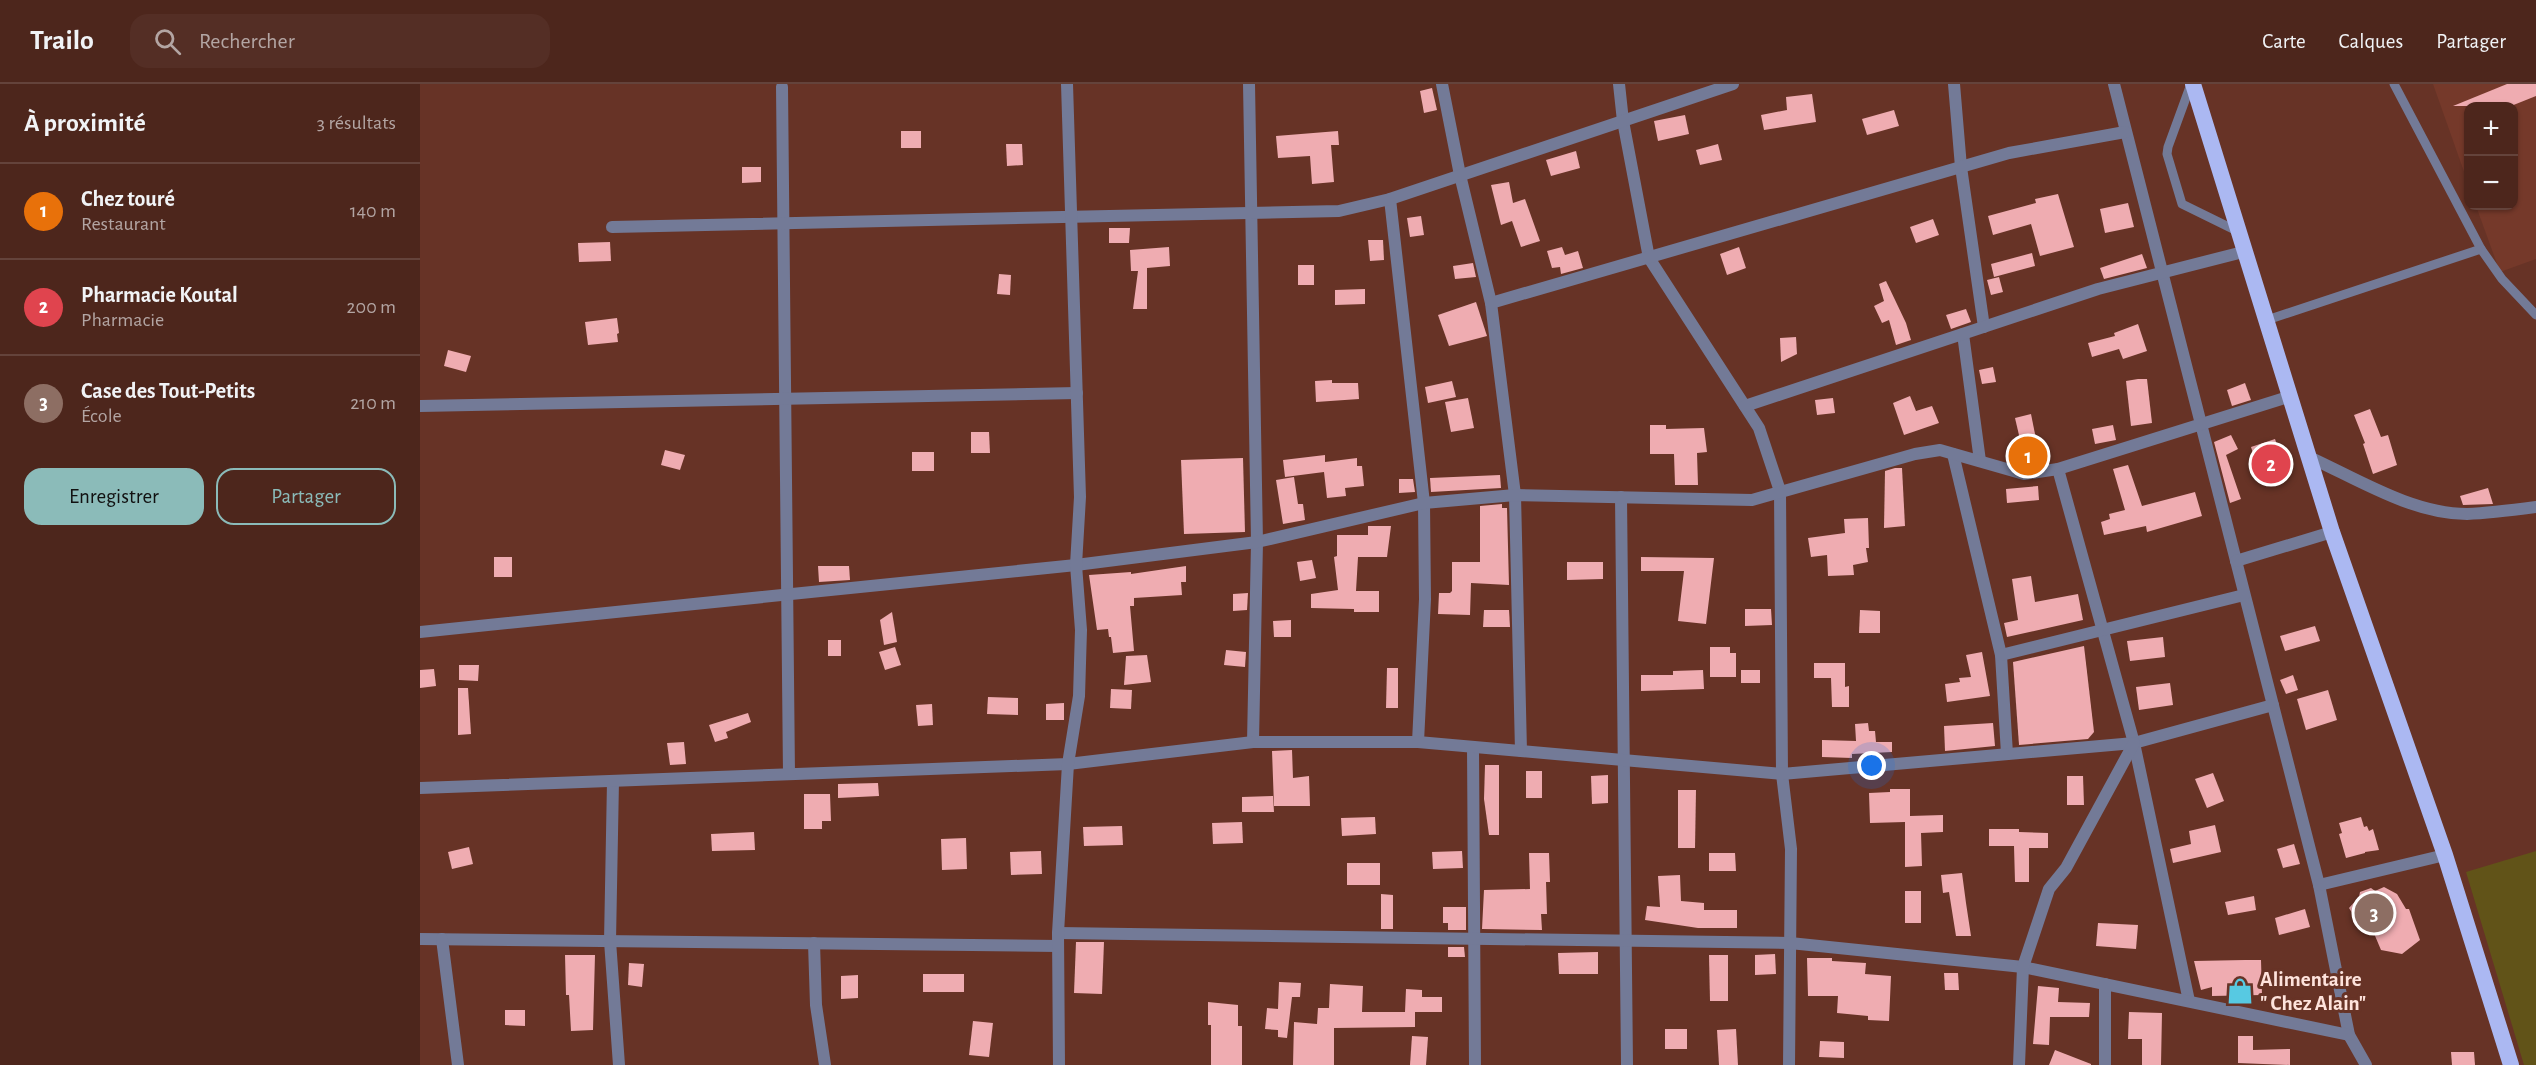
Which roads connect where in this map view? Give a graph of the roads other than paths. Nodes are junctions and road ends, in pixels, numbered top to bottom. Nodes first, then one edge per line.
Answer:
1 (1067, 84) edge
2 (1249, 84) edge
3 (1442, 84) edge
4 (1619, 84) edge
5 (1733, 84) edge
6 (1954, 84) edge
7 (2114, 84) edge
8 (2192, 84) edge
9 (2394, 84) edge
10 (782, 87) dead end
11 (1623, 121) junction
12 (2126, 132) junction
13 (1961, 167) junction
14 (1460, 175) junction
15 (1390, 199) junction
16 (1251, 213) junction
17 (1071, 217) junction
18 (783, 224) junction
19 (612, 228) dead end
20 (2237, 231) junction
21 (2481, 249) junction
22 (2243, 252) junction
23 (1649, 258) junction
24 (2162, 273) junction
25 (1491, 303) junction
26 (2536, 315) edge
27 (2267, 320) junction
28 (1984, 327) junction
29 (1963, 334) junction
30 (1077, 393) junction
31 (2291, 396) junction
32 (785, 399) junction
33 (420, 406) edge
34 (1745, 406) junction
35 (2201, 426) junction
36 (1953, 454) junction
37 (2311, 458) junction
38 (1980, 462) junction
39 (2058, 470) junction
40 (1780, 491) junction
41 (1515, 495) junction
42 (1620, 497) junction
43 (1424, 503) junction
44 (2536, 507) edge
45 (2332, 532) junction
46 (1257, 542) junction
47 (2236, 561) junction
48 (1076, 565) junction
49 (787, 595) junction
50 (2244, 596) junction
51 (2103, 630) junction
52 (420, 632) edge
53 (2001, 655) junction
54 (2273, 705) junction
55 (1253, 742) junction
56 (1418, 742) junction
57 (2134, 743) junction
58 (1473, 747) junction
59 (1521, 751) junction
60 (2007, 754) junction
61 (1624, 760) junction
62 (1068, 764) junction
63 (789, 774) junction
64 (1782, 774) junction
65 (613, 781) junction
66 (420, 789) edge
67 (2445, 855) junction
68 (2319, 885) junction
69 (1058, 933) junction
70 (420, 939) edge
71 (442, 939) junction
72 (1474, 939) junction
73 (610, 941) junction
74 (1626, 941) junction
75 (814, 943) junction
76 (1790, 943) junction
77 (1058, 946) junction
78 (2023, 967) junction
79 (2105, 984) junction
80 (2189, 1001) junction
81 (2349, 1035) junction
82 (458, 1065) edge
83 (620, 1065) edge
84 (825, 1065) edge
85 (1059, 1065) edge
86 (1475, 1065) edge
87 (1627, 1065) edge
88 (1790, 1065) edge
89 (2019, 1065) edge
90 (2105, 1065) edge
91 (2366, 1065) edge
92 (2511, 1065) edge

1 - 17 street
2 - 16 street
3 - 14 street
4 - 11 street
5 - 11 street
6 - 13 street
7 - 12 street
8 - 20 highway
8 - 20 lane
9 - 21 lane
10 - 18 street
11 - 14 street
11 - 23 street
12 - 13 street
12 - 24 street
13 - 23 street
13 - 28 street
14 - 15 street
14 - 25 street
15 - 16 street
15 - 43 street
16 - 17 street
16 - 46 street
17 - 18 street
17 - 30 street
18 - 19 street
18 - 32 street
20 - 22 highway
21 - 26 lane
21 - 27 lane
22 - 24 street
22 - 27 highway
23 - 25 street
23 - 34 street
24 - 28 street
24 - 35 street
25 - 41 street
27 - 31 highway
28 - 29 street
29 - 34 street
29 - 38 street
30 - 32 street
30 - 48 street
31 - 35 street
31 - 37 highway
32 - 33 street
32 - 49 street
34 - 40 street
35 - 39 street
35 - 47 street
36 - 38 street
36 - 40 street
36 - 53 street
37 - 44 street
37 - 45 highway
38 - 39 street
39 - 51 street
40 - 42 street
40 - 64 street
41 - 42 street
41 - 43 street
41 - 59 street
42 - 61 street
43 - 46 street
43 - 56 street
45 - 47 street
45 - 67 highway
46 - 48 street
46 - 55 street
47 - 50 street
48 - 49 street
48 - 62 street
49 - 52 street
49 - 63 street
50 - 51 street
50 - 54 street
51 - 53 street
51 - 57 street
53 - 60 street
54 - 57 street
54 - 68 street
55 - 56 street
55 - 62 street
56 - 58 street
57 - 60 street
57 - 78 street
57 - 80 street
58 - 59 street
58 - 72 street
59 - 61 street
60 - 64 street
61 - 64 street
61 - 74 street
62 - 63 street
62 - 69 street
63 - 65 street
64 - 76 street
65 - 66 street
65 - 73 street
67 - 68 street
67 - 92 highway
68 - 81 street
69 - 72 street
69 - 77 street
70 - 71 street
71 - 73 street
71 - 82 street
72 - 74 street
72 - 86 street
73 - 75 street
73 - 83 street
74 - 76 street
74 - 87 street
75 - 77 street
75 - 84 street
76 - 78 street
76 - 88 street
77 - 85 street
78 - 79 street
78 - 89 street
79 - 80 street
79 - 90 street
80 - 81 street
81 - 91 street

